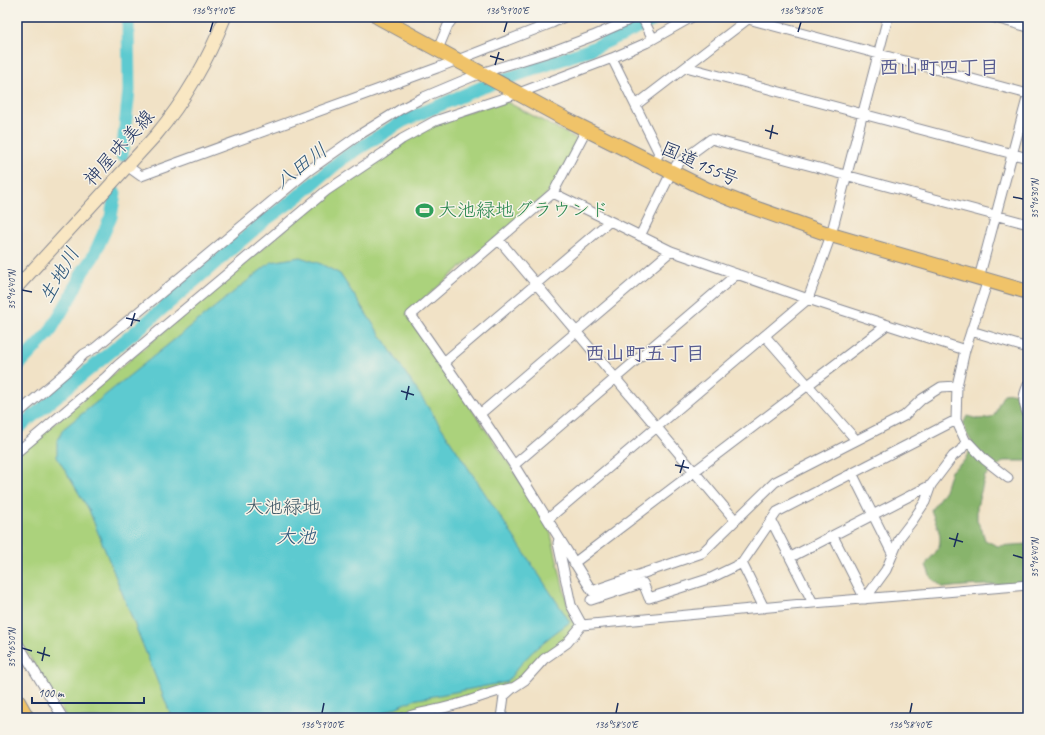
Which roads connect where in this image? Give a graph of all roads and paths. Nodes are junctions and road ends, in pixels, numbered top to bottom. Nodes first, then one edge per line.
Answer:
1 (225, 17) edge
2 (378, 17) edge
3 (454, 17) edge
4 (564, 17) edge
5 (633, 17) edge
6 (642, 17) edge
7 (692, 17) edge
8 (888, 17) edge
9 (992, 17) edge
10 (1028, 27) edge
11 (652, 39) junction
12 (438, 49) junction
13 (878, 54) junction
14 (612, 58) junction
15 (458, 60) junction
16 (686, 67) junction
17 (481, 73) junction
18 (519, 94) junction
19 (1028, 95) edge
20 (636, 105) junction
21 (862, 113) junction
22 (586, 130) junction
23 (1012, 154) junction
24 (1028, 158) edge
25 (654, 164) junction
26 (127, 166) junction
27 (671, 172) junction
28 (846, 175) junction
29 (553, 193) junction
30 (996, 215) junction
31 (610, 222) junction
32 (1028, 224) edge
33 (831, 235) junction
34 (640, 236) junction
35 (499, 240) junction
36 (671, 251) junction
37 (736, 274) junction
38 (984, 279) junction
39 (536, 285) junction
40 (17, 287) edge
41 (1028, 292) edge
42 (808, 300) junction
43 (887, 325) junction
44 (576, 332) junction
45 (971, 332) junction
46 (765, 336) junction
47 (1028, 348) edge
48 (965, 350) junction
49 (444, 362) junction
50 (616, 378) junction
51 (809, 385) junction
52 (1028, 385) edge
53 (957, 386) junction
54 (17, 414) edge
55 (480, 414) junction
56 (1028, 415) edge
57 (956, 420) junction
58 (656, 427) junction
59 (856, 440) junction
60 (966, 442) junction
61 (17, 452) edge
62 (514, 465) junction
63 (695, 472) junction
64 (852, 473) junction
65 (1008, 478) dead end
66 (931, 486) junction
67 (872, 515) junction
68 (548, 519) junction
69 (734, 520) junction
70 (771, 520) junction
71 (833, 536) junction
72 (560, 538) junction
73 (892, 553) junction
74 (791, 557) junction
75 (574, 563) junction
76 (742, 563) junction
77 (1028, 585) edge
78 (865, 599) junction
79 (591, 600) dead end
80 (814, 603) junction
81 (764, 608) junction
82 (582, 625) junction
83 (17, 642) edge
84 (512, 688) junction
85 (63, 718) edge
86 (403, 718) edge
87 (501, 718) edge

1 - 26 main road, 神屋味美線
2 - 12 highway, 国道155号
3 - 12 street
4 - 15 street
5 - 17 street
6 - 11 street
7 - 11 street
8 - 13 street
9 - 10 street
11 - 14 street
12 - 15 highway, 国道155号
13 - 16 street
13 - 19 street
13 - 21 street
14 - 18 street
14 - 20 street
15 - 17 highway, 国道155号
15 - 26 street
16 - 20 street
16 - 21 street
17 - 18 highway, 国道155号
17 - 54 street
18 - 22 highway, 国道155号
18 - 61 street
19 - 23 street
20 - 25 street
21 - 23 street
21 - 28 street
22 - 25 highway, 国道155号
22 - 29 street
23 - 24 street
23 - 30 street
25 - 27 highway, 国道155号
26 - 40 main road, 神屋味美線
27 - 28 street
27 - 33 highway, 国道155号
27 - 34 street
28 - 30 street
28 - 33 street
29 - 31 street
29 - 35 street
30 - 32 street
30 - 38 street
31 - 34 street
31 - 39 street
33 - 38 highway, 国道155号
33 - 42 street
34 - 36 street
35 - 39 street
35 - 49 street
36 - 37 street
36 - 44 street
37 - 42 street
37 - 50 street
38 - 41 highway, 国道155号
38 - 45 street
39 - 44 street
39 - 49 street
42 - 43 street
42 - 46 street
43 - 48 street
43 - 51 street
44 - 50 street
44 - 55 street
45 - 47 street
45 - 48 street
46 - 51 street
46 - 58 street
48 - 53 street
49 - 55 street
50 - 58 street
50 - 62 street
51 - 59 street
51 - 63 street
52 - 56 street
53 - 57 street
53 - 59 street
55 - 62 street
57 - 60 street
57 - 64 street
58 - 63 street
58 - 68 street
59 - 69 street
60 - 65 street
60 - 66 street
62 - 68 street
63 - 69 street
63 - 75 street
64 - 67 street
64 - 70 street
66 - 67 street
66 - 73 street
67 - 71 street
67 - 73 street
68 - 72 street
69 - 75 street
70 - 74 street
70 - 76 street
71 - 74 street
71 - 78 street
72 - 75 street
72 - 82 street
73 - 78 street
74 - 80 street
76 - 79 street
76 - 81 street
77 - 78 street
78 - 80 street
80 - 81 street
81 - 82 street
82 - 84 street
83 - 85 street
84 - 86 street
84 - 87 street

